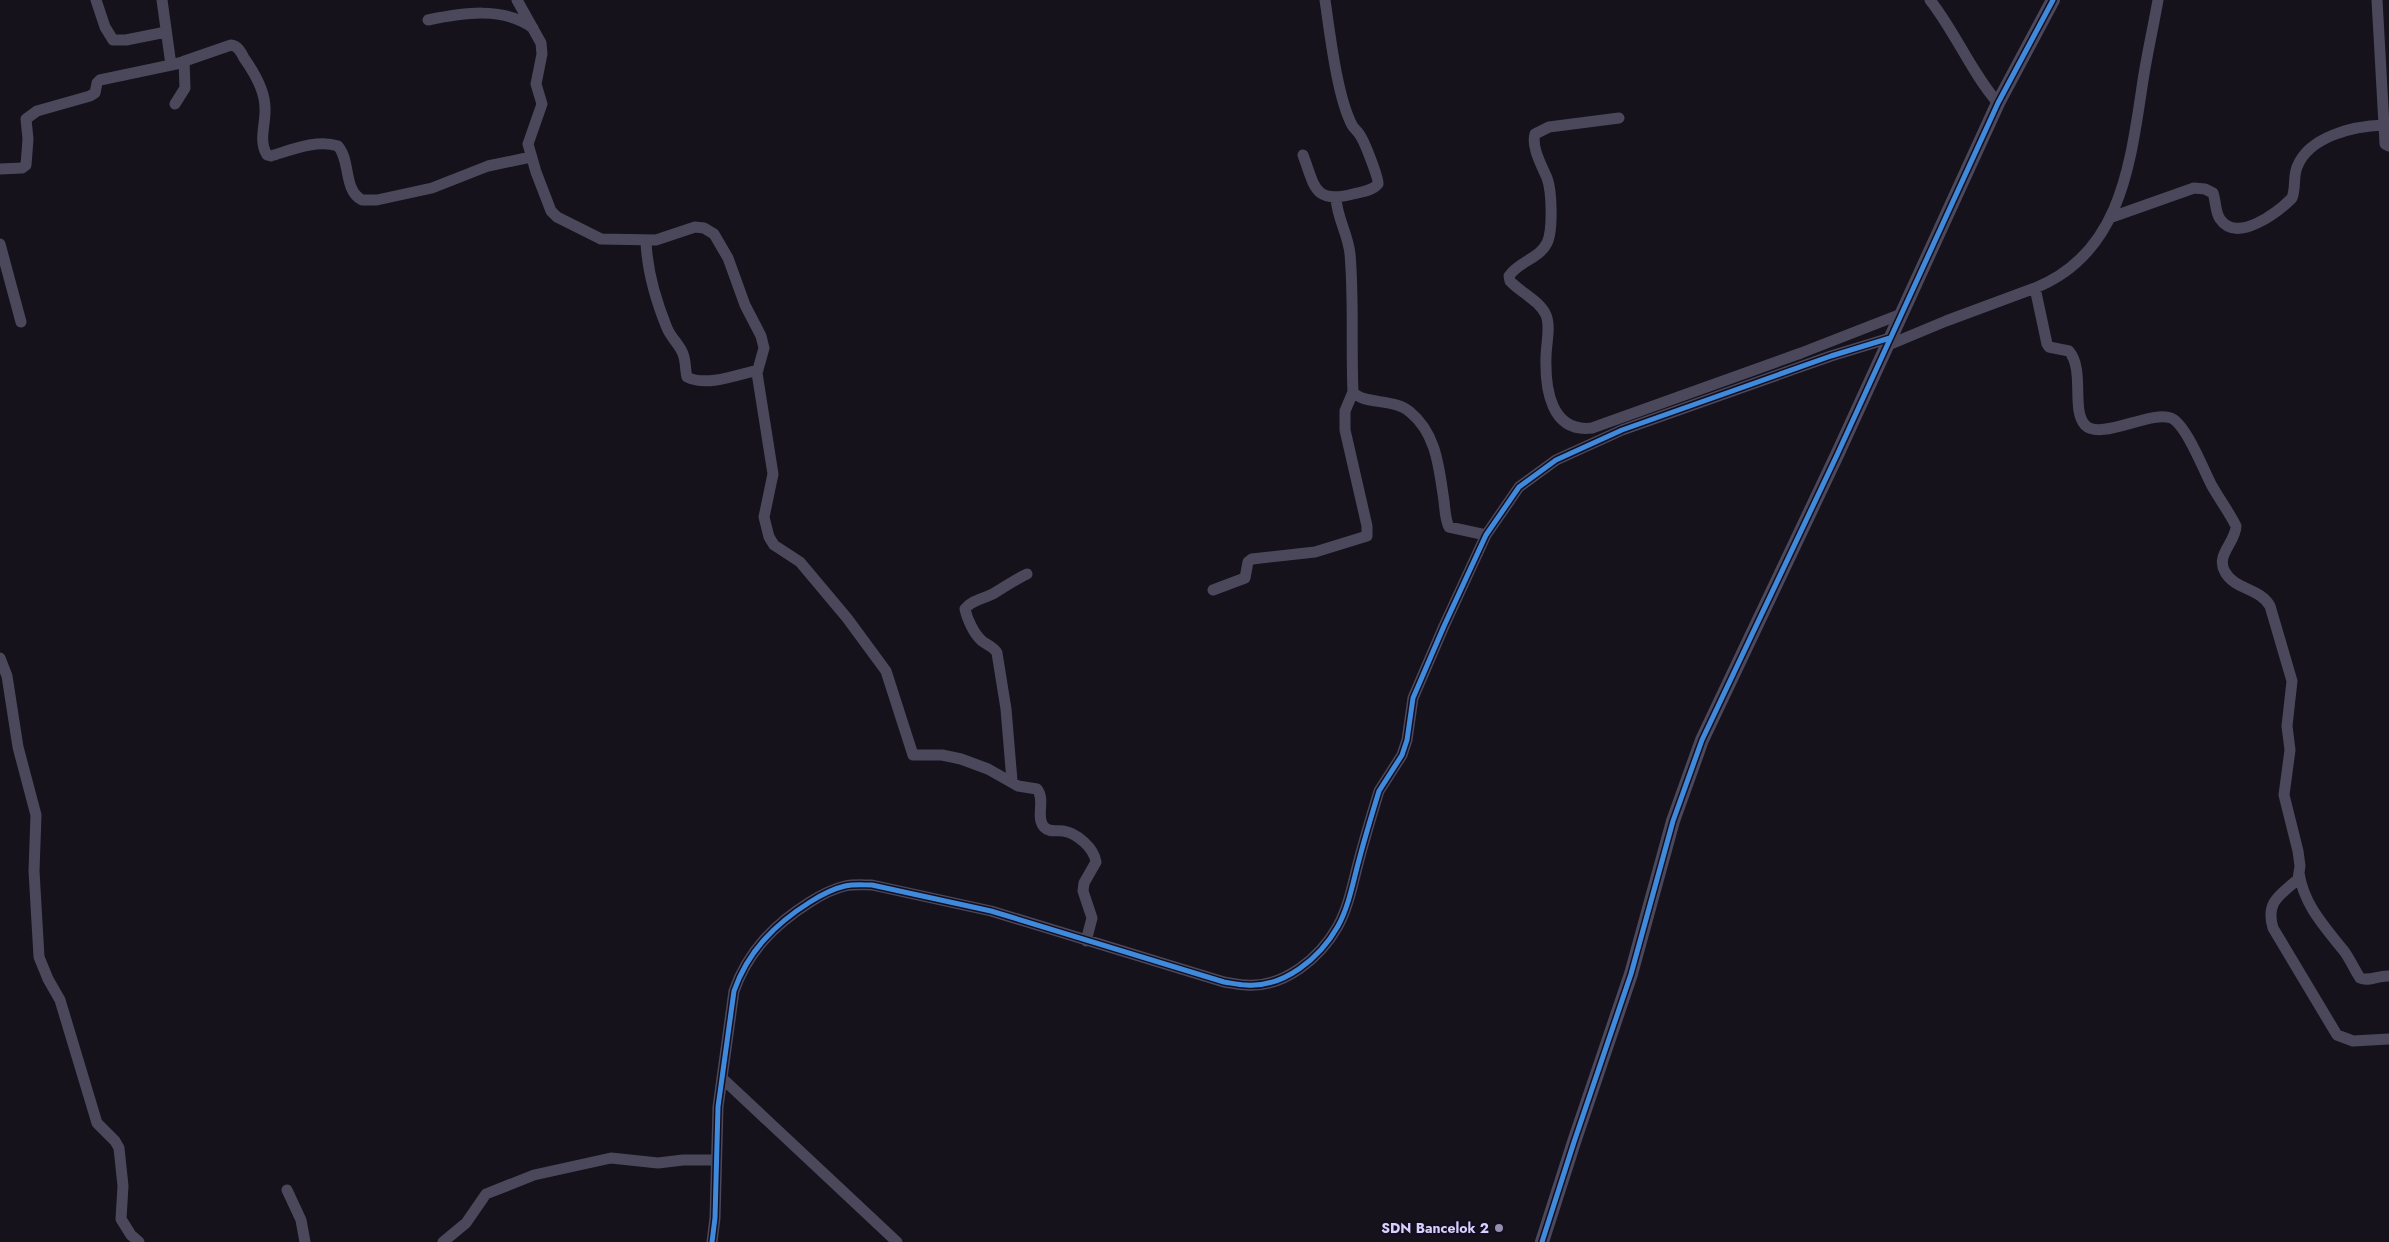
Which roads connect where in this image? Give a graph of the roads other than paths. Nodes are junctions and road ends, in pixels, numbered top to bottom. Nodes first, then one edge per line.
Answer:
1 (96, 0) edge
2 (162, 0) edge
3 (1325, 0) edge
4 (1930, 0) edge
5 (2053, 0) edge
6 (2158, 0) edge
7 (2377, 0) edge
8 (522, 1) edge
9 (428, 20) dead end
10 (535, 30) junction
11 (166, 32) junction
12 (184, 61) junction
13 (172, 65) junction
14 (1998, 103) junction
15 (175, 104) dead end
16 (1619, 118) dead end
17 (2384, 125) junction
18 (2389, 146) edge
19 (1303, 155) dead end
20 (530, 157) junction
21 (0, 169) edge
22 (1336, 198) junction
23 (2112, 217) junction
24 (646, 241) junction
25 (0, 244) edge
26 (2035, 288) junction
27 (21, 322) dead end
28 (1894, 331) junction
29 (758, 370) junction
30 (1353, 392) junction
31 (1484, 534) junction
32 (1027, 574) dead end
33 (1213, 590) dead end
34 (0, 658) edge
35 (1012, 781) junction
36 (2299, 873) junction
37 (1087, 935) junction
38 (2389, 976) edge
39 (2389, 1039) edge
40 (723, 1079) junction
41 (713, 1161) junction
42 (287, 1190) dead end
43 (139, 1242) edge
44 (305, 1242) edge
45 (443, 1242) edge
46 (712, 1242) edge
47 (897, 1242) edge
48 (1542, 1242) edge

1 - 11 street
2 - 11 street
3 - 22 street
4 - 14 street
5 - 14 street
6 - 23 street
7 - 17 street
8 - 10 street
9 - 10 street
10 - 20 street
11 - 13 street
12 - 13 street
12 - 15 street
12 - 20 street
13 - 21 street
14 - 28 street
16 - 28 street
17 - 18 street
17 - 23 street
19 - 22 street
20 - 24 street
22 - 30 street
23 - 26 street
24 - 29 street
24 - 29 street
25 - 27 street
26 - 28 street
26 - 36 street
28 - 31 street
28 - 48 street
29 - 35 street
30 - 31 street
30 - 33 street
31 - 37 street
32 - 35 street
34 - 43 street
35 - 37 street
36 - 38 street
36 - 39 street
37 - 40 street
40 - 41 street
40 - 47 street
41 - 45 street
41 - 46 street
42 - 44 street

